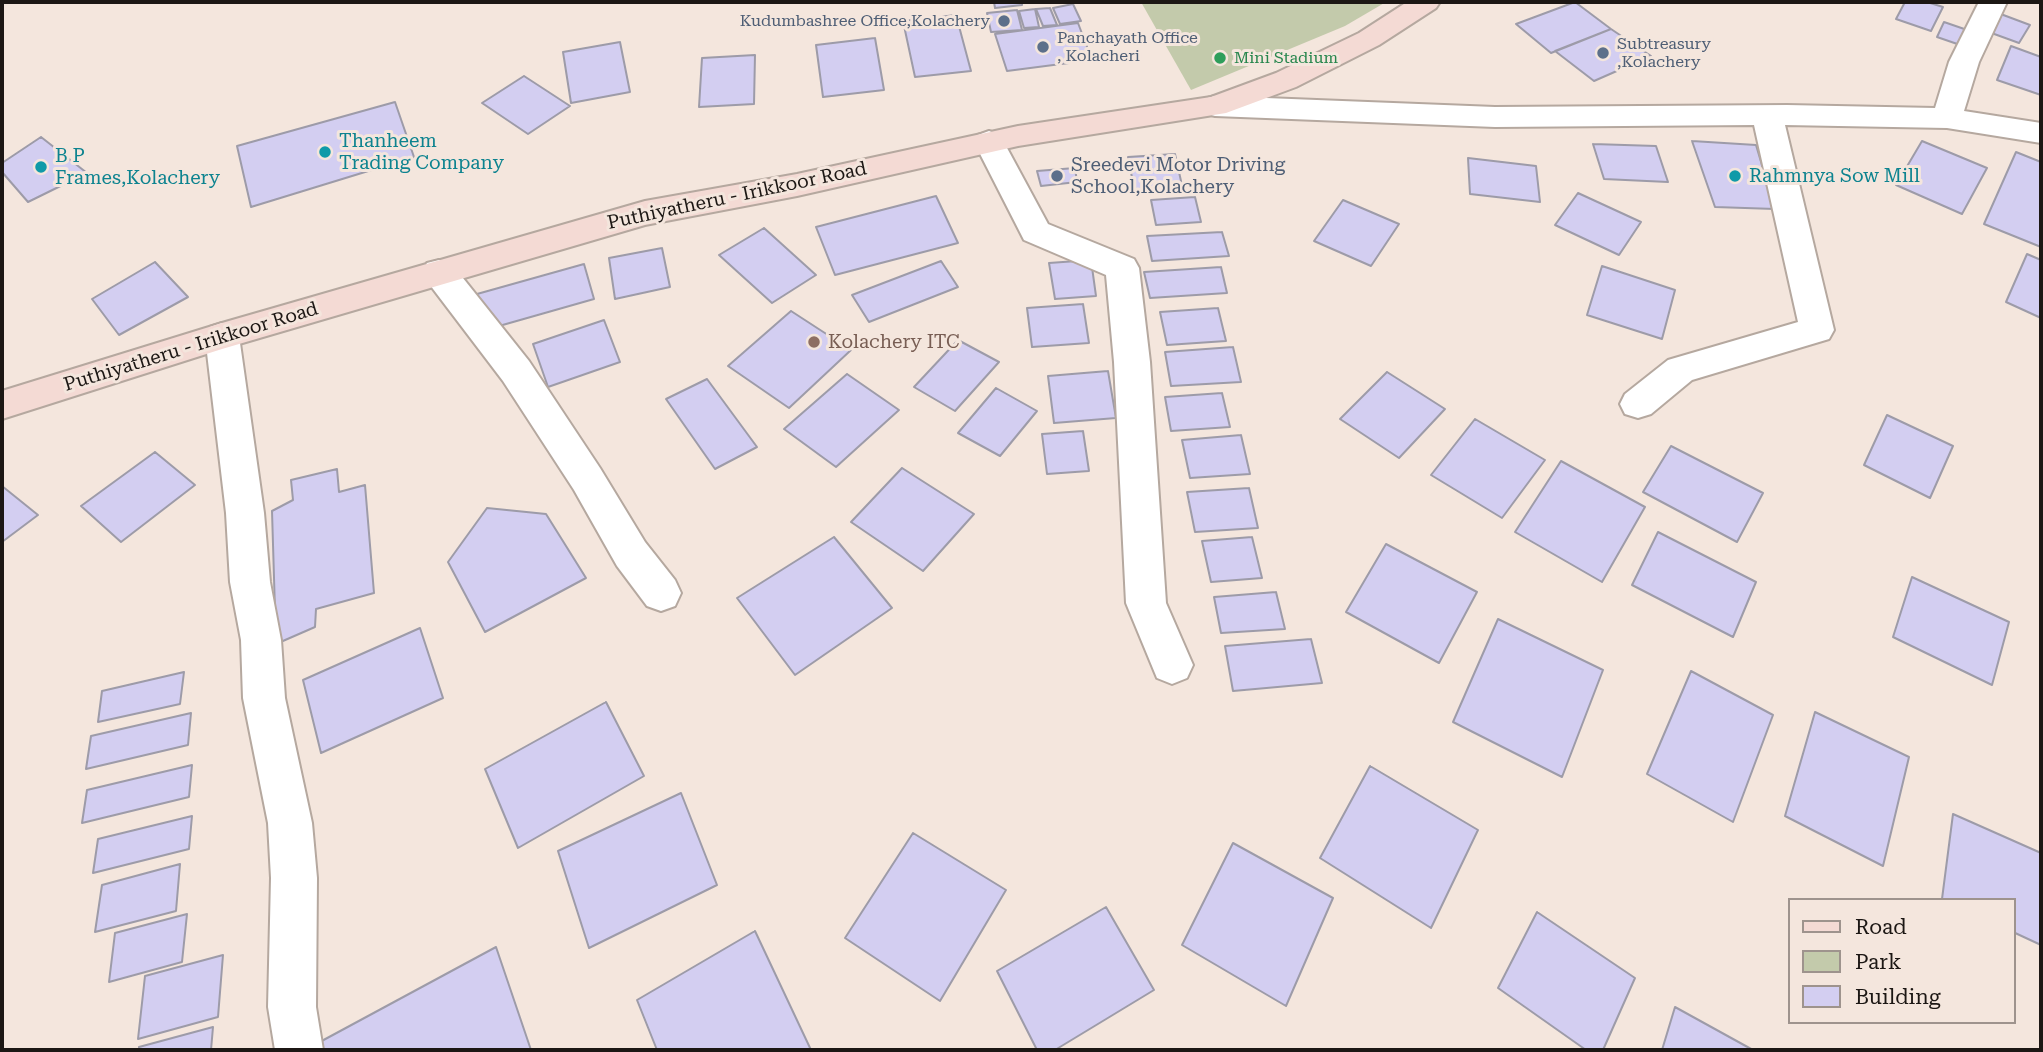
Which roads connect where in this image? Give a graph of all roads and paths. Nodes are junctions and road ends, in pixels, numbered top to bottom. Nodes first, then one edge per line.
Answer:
1 (1426, 2) edge
2 (1993, 2) edge
3 (1215, 106) junction
4 (1767, 115) junction
5 (1947, 118) junction
6 (2041, 133) edge
7 (989, 142) junction
8 (439, 272) junction
9 (222, 336) junction
10 (1638, 404) dead end
11 (2, 405) edge
12 (661, 593) dead end
13 (1172, 665) dead end
14 (299, 1050) edge

1 - 3 main road, Puthiyatheru - Irikkoor Road
2 - 5 street
3 - 4 street
3 - 7 main road, Puthiyatheru - Irikkoor Road
4 - 5 street
4 - 10 street
5 - 6 street
7 - 8 main road, Puthiyatheru - Irikkoor Road
7 - 13 street
8 - 9 main road, Puthiyatheru - Irikkoor Road
8 - 12 street
9 - 11 main road, Puthiyatheru - Irikkoor Road
9 - 14 street

